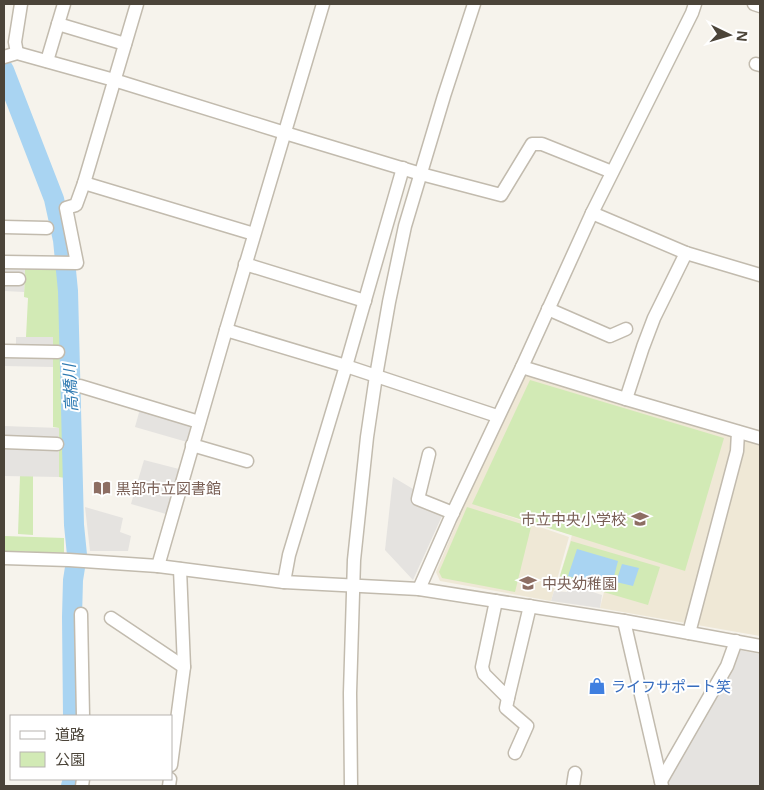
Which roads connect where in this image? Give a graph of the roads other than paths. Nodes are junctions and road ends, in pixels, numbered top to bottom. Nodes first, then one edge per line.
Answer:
1 (21, 4) edge
2 (64, 4) edge
3 (137, 4) edge
4 (323, 4) edge
5 (474, 4) edge
6 (695, 4) edge
7 (754, 4) edge
8 (760, 6) edge
9 (58, 24) junction
10 (125, 44) junction
11 (17, 53) junction
12 (4, 57) edge
13 (47, 61) junction
14 (114, 80) junction
15 (285, 133) junction
16 (403, 168) junction
17 (612, 172) junction
18 (421, 174) junction
19 (84, 183) junction
20 (592, 213) junction
21 (4, 227) edge
22 (47, 228) dead end
23 (254, 234) junction
24 (686, 253) junction
25 (4, 262) edge
26 (246, 264) junction
27 (760, 276) edge
28 (4, 279) edge
29 (19, 279) dead end
30 (364, 301) junction
31 (548, 309) junction
32 (626, 329) dead end
33 (226, 330) junction
34 (4, 351) edge
35 (58, 352) dead end
36 (346, 366) junction
37 (522, 366) junction
38 (376, 376) junction
39 (80, 386) dead end
40 (626, 399) junction
41 (498, 416) junction
42 (199, 422) junction
43 (738, 432) junction
44 (760, 438) edge
45 (4, 442) edge
46 (57, 444) dead end
47 (192, 446) junction
48 (429, 454) dead end
49 (247, 461) dead end
50 (452, 514) junction
51 (4, 558) edge
52 (158, 566) junction
53 (180, 569) junction
54 (284, 582) junction
55 (354, 585) junction
56 (419, 588) junction
57 (496, 601) junction
58 (530, 606) junction
59 (81, 614) dead end
60 (111, 618) dead end
61 (624, 621) junction
62 (689, 633) junction
63 (736, 641) junction
64 (760, 646) edge
65 (184, 667) junction
66 (508, 698) junction
67 (83, 715) edge
68 (515, 753) dead end
69 (172, 757) edge
70 (575, 773) dead end
71 (661, 784) edge
72 (351, 786) edge
73 (573, 786) edge

1 - 11 street
2 - 9 street
3 - 10 street
4 - 15 street
5 - 18 street
6 - 17 street
7 - 8 street
9 - 10 street
9 - 13 street
10 - 14 street
11 - 12 street
11 - 13 street
13 - 14 street
14 - 15 street
14 - 19 street
15 - 16 street
15 - 23 street
16 - 18 street
16 - 30 street
17 - 18 street
17 - 20 street
18 - 38 street
19 - 23 street
19 - 25 street
20 - 24 street
20 - 31 street
21 - 22 street
23 - 26 street
24 - 27 street
24 - 40 street
26 - 30 street
26 - 33 street
28 - 29 street
30 - 36 street
31 - 32 street
31 - 37 street
33 - 36 street
33 - 42 street
34 - 35 street
36 - 38 street
36 - 54 street
37 - 40 street
37 - 41 street
38 - 41 street
38 - 55 street
39 - 42 street
40 - 43 street
41 - 50 street
42 - 47 street
43 - 44 street
43 - 62 street
45 - 46 street
47 - 49 street
47 - 52 street
48 - 50 street
50 - 56 street
51 - 52 street
52 - 53 street
53 - 54 street
53 - 65 street
54 - 55 street
55 - 56 street
55 - 72 street
56 - 57 street
57 - 58 street
57 - 66 street
58 - 61 street
58 - 66 street
59 - 67 street
60 - 65 street
61 - 62 street
61 - 71 street
62 - 63 street
63 - 64 street
63 - 71 street
65 - 69 street
66 - 68 street
70 - 73 street

